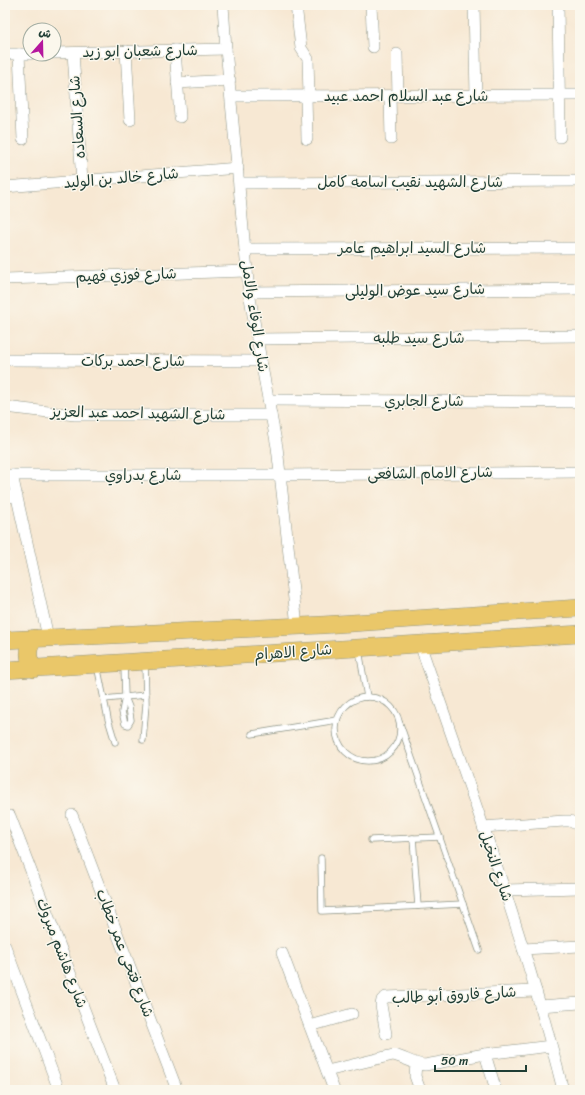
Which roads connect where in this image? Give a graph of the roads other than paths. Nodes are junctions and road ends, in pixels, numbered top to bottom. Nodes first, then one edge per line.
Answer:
1 (223, 5) edge
2 (296, 5) edge
3 (371, 5) edge
4 (474, 5) edge
5 (558, 5) edge
6 (373, 47) dead end
7 (226, 49) junction
8 (174, 50) junction
9 (126, 51) junction
10 (62, 53) edge
11 (73, 53) junction
12 (5, 54) edge
13 (22, 54) edge
14 (397, 54) dead end
15 (24, 62) edge
16 (230, 80) junction
17 (177, 83) junction
18 (476, 95) junction
19 (558, 95) junction
20 (580, 95) edge
21 (231, 96) junction
22 (307, 96) junction
23 (394, 96) junction
24 (180, 117) dead end
25 (130, 120) dead end
26 (560, 137) dead end
27 (24, 139) dead end
28 (307, 139) dead end
29 (391, 139) dead end
30 (238, 168) junction
31 (580, 180) edge
32 (82, 181) junction
33 (240, 183) junction
34 (5, 187) edge
35 (580, 248) edge
36 (245, 249) junction
37 (247, 271) junction
38 (5, 279) edge
39 (580, 289) edge
40 (250, 292) junction
41 (580, 336) edge
42 (257, 339) junction
43 (5, 360) edge
44 (261, 361) junction
45 (268, 400) junction
46 (580, 402) edge
47 (5, 407) edge
48 (271, 415) junction
49 (580, 472) edge
50 (8, 475) edge
51 (281, 475) junction
52 (11, 497) edge
53 (580, 608) edge
54 (297, 626) junction
55 (580, 634) edge
56 (41, 638) junction
57 (5, 640) edge
58 (420, 644) junction
59 (358, 648) junction
60 (146, 662) junction
61 (124, 663) junction
62 (97, 665) junction
63 (34, 669) junction
64 (5, 670) edge
65 (146, 695) junction
66 (124, 697) junction
67 (367, 697) junction
68 (104, 698) junction
69 (337, 720) junction
70 (400, 724) junction
71 (252, 734) dead end
72 (143, 740) dead end
73 (115, 742) dead end
74 (72, 815) dead end
75 (10, 816) dead end
76 (580, 826) edge
77 (483, 827) junction
78 (440, 837) junction
79 (414, 838) junction
80 (371, 840) dead end
81 (321, 858) dead end
82 (580, 888) edge
83 (505, 890) junction
84 (463, 904) junction
85 (418, 906) junction
86 (580, 946) edge
87 (5, 947) edge
88 (523, 949) junction
89 (479, 950) dead end
90 (282, 953) dead end
91 (536, 991) junction
92 (580, 1003) edge
93 (540, 1006) junction
94 (352, 1014) dead end
95 (310, 1026) junction
96 (386, 1034) dead end
97 (552, 1046) junction
98 (485, 1054) junction
99 (416, 1064) junction
100 (327, 1071) junction
101 (59, 1090) edge
102 (115, 1090) edge
103 (177, 1090) edge
104 (334, 1090) edge
105 (420, 1090) edge
106 (496, 1090) edge
107 (562, 1090) edge

1 - 7 street, شارع الوفاء والامل
2 - 22 street
3 - 6 street
4 - 18 street
5 - 19 street
7 - 8 street, شارع شعبان ابو زيد
7 - 16 street, شارع الوفاء والامل
8 - 9 street, شارع شعبان ابو زيد
8 - 17 street
9 - 11 street, شارع شعبان ابو زيد
9 - 25 street
10 - 11 street, شارع شعبان ابو زيد
11 - 32 street, شارع السعاده
12 - 13 street
14 - 23 street
15 - 27 street
16 - 17 street
16 - 21 street, شارع الوفاء والامل
17 - 24 street
18 - 19 street, شارع عبد السلام احمد عبيد
18 - 23 street, شارع عبد السلام احمد عبيد
19 - 20 street, شارع عبد السلام احمد عبيد
19 - 26 street
21 - 22 street, شارع عبد السلام احمد عبيد
21 - 30 street, شارع الوفاء والامل
22 - 23 street, شارع عبد السلام احمد عبيد
22 - 28 street
23 - 29 street
30 - 32 street, شارع خالد بن الوليد
30 - 33 street, شارع الوفاء والامل
31 - 33 street, شارع الشهيد نقيب اسامه كامل
32 - 34 street, شارع خالد بن الوليد
33 - 36 street, شارع الوفاء والامل
35 - 36 street, شارع السيد ابراهيم عامر
36 - 37 street, شارع الوفاء والامل
37 - 38 street, شارع فوزي فهيم
37 - 40 street, شارع الوفاء والامل
39 - 40 street, شارع سيد عوض الوليلى
40 - 42 street, شارع الوفاء والامل
41 - 42 street, شارع سيد طلبه
42 - 44 street, شارع الوفاء والامل
43 - 44 street, شارع احمد بركات
44 - 45 street, شارع الوفاء والامل
45 - 46 street, شارع الجابري
45 - 48 street, شارع الوفاء والامل
47 - 48 street, شارع الشهيد احمد عبد العزيز
48 - 51 street, شارع الوفاء والامل
49 - 51 street, شارع الامام الشافعى
50 - 51 street, شارع بدراوي
50 - 52 street
51 - 54 street, شارع الوفاء والامل
52 - 56 street
53 - 54 main road, شارع الاهرام
54 - 56 main road, شارع الاهرام
55 - 58 main road, شارع الاهرام
56 - 57 main road, شارع الاهرام
56 - 63 main road
58 - 59 main road, شارع الاهرام
58 - 77 street, شارع النخيل
59 - 60 main road, شارع الاهرام
59 - 67 lane
60 - 61 main road, شارع الاهرام
60 - 65 lane
61 - 62 main road, شارع الاهرام
61 - 66 lane
62 - 63 main road, شارع الاهرام
62 - 68 lane
63 - 64 main road, شارع الاهرام
65 - 66 lane
65 - 72 lane
66 - 68 lane
67 - 69 lane
67 - 70 lane
68 - 73 lane
69 - 70 lane
69 - 71 lane
70 - 78 lane
74 - 103 street, شارع فتحى عمر خطاب
75 - 102 street, شارع هاشم مبروك
76 - 77 street
77 - 83 street, شارع النخيل
78 - 79 lane
78 - 84 lane
79 - 80 lane
79 - 85 lane
81 - 85 lane
82 - 83 street
83 - 88 street, شارع النخيل
84 - 85 lane
84 - 89 lane
86 - 88 street
87 - 101 street
88 - 91 street, شارع النخيل
90 - 95 street
91 - 93 street, شارع النخيل
91 - 96 street, شارع فاروق أبو طالب
92 - 93 street
93 - 97 street, شارع النخيل
94 - 95 street
95 - 100 street
97 - 98 street
97 - 107 street, شارع النخيل
98 - 99 street
98 - 106 street
99 - 100 street
99 - 105 street
100 - 104 street

